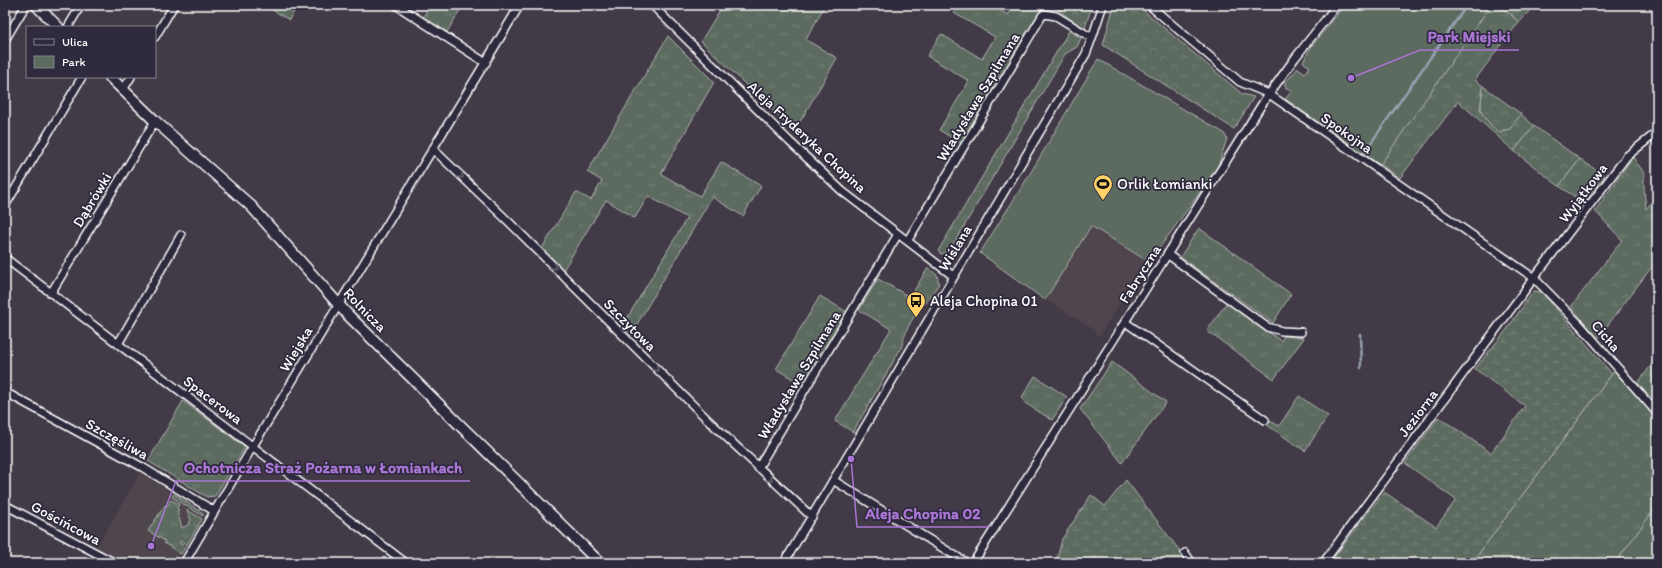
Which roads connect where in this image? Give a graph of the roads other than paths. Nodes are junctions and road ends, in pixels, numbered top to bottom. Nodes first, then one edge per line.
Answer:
1 (26, 5) edge
2 (36, 5) edge
3 (81, 5) edge
4 (174, 5) edge
5 (396, 5) edge
6 (520, 5) edge
7 (652, 5) edge
8 (1103, 5) edge
9 (1149, 5) edge
10 (1337, 5) edge
11 (57, 26) edge
12 (69, 26) edge
13 (156, 35) edge
14 (1092, 38) junction
15 (5, 40) edge
16 (486, 63) junction
17 (81, 78) edge
18 (111, 78) edge
19 (130, 78) edge
20 (123, 90) junction
21 (1269, 94) junction
22 (155, 121) junction
23 (1657, 130) edge
24 (433, 149) junction
25 (5, 206) edge
26 (898, 234) junction
27 (181, 235) dead end
28 (908, 240) junction
29 (1167, 254) junction
30 (5, 258) edge
31 (954, 276) junction
32 (1534, 278) junction
33 (51, 293) junction
34 (339, 305) junction
35 (1125, 322) junction
36 (1301, 332) dead end
37 (118, 344) junction
38 (5, 392) edge
39 (1657, 413) edge
40 (1265, 420) dead end
41 (253, 446) junction
42 (758, 468) junction
43 (834, 480) junction
44 (5, 505) edge
45 (214, 511) junction
46 (812, 517) junction
47 (1185, 553) dead end
48 (115, 563) edge
49 (184, 563) edge
50 (406, 563) edge
51 (600, 563) edge
52 (784, 563) edge
53 (967, 563) edge
54 (973, 563) edge
55 (1192, 563) edge
56 (1323, 563) edge

1 - 15 street
2 - 11 street
3 - 12 street
4 - 13 street
5 - 16 street
6 - 16 street, Wiejska
7 - 26 street, Aleja Fryderyka Chopina
8 - 14 street, Wiślana
9 - 21 street, Spokojna
10 - 21 street, Fabryczna
14 - 28 street, Władysława Szpilmana
14 - 31 street, Wiślana
16 - 24 street, Wiejska
17 - 25 street
18 - 20 street, Rolnicza
19 - 20 street
20 - 22 street, Rolnicza
21 - 29 street, Fabryczna
21 - 32 street, Spokojna
22 - 33 street, Dąbrówki
22 - 34 street, Rolnicza
23 - 32 street, Wyjątkowa
24 - 34 street, Wiejska
24 -> 42 street, Szczytowa
26 - 28 street, Aleja Fryderyka Chopina
26 - 42 street, Władysława Szpilmana
27 - 37 street
28 - 31 street, Aleja Fryderyka Chopina
29 - 35 street, Fabryczna
29 - 36 street
30 - 33 street, Spacerowa
31 - 43 street, Wiślana
32 - 39 street, Cicha
32 - 56 street, Jeziorna
33 - 37 street, Spacerowa
34 - 41 street, Wiejska
34 - 51 street, Rolnicza
35 - 40 street
35 - 54 street, Fabryczna
37 - 41 street, Spacerowa
38 - 45 street, Szczęśliwa
41 - 45 street, Wiejska
41 - 50 street, Spacerowa
42 -> 46 street, Szczytowa
43 - 46 street, Wiślana
43 - 53 street
44 - 48 street, Gościńcowa
45 - 49 street, Wiejska
46 - 52 street, Wiślana
47 - 55 street

